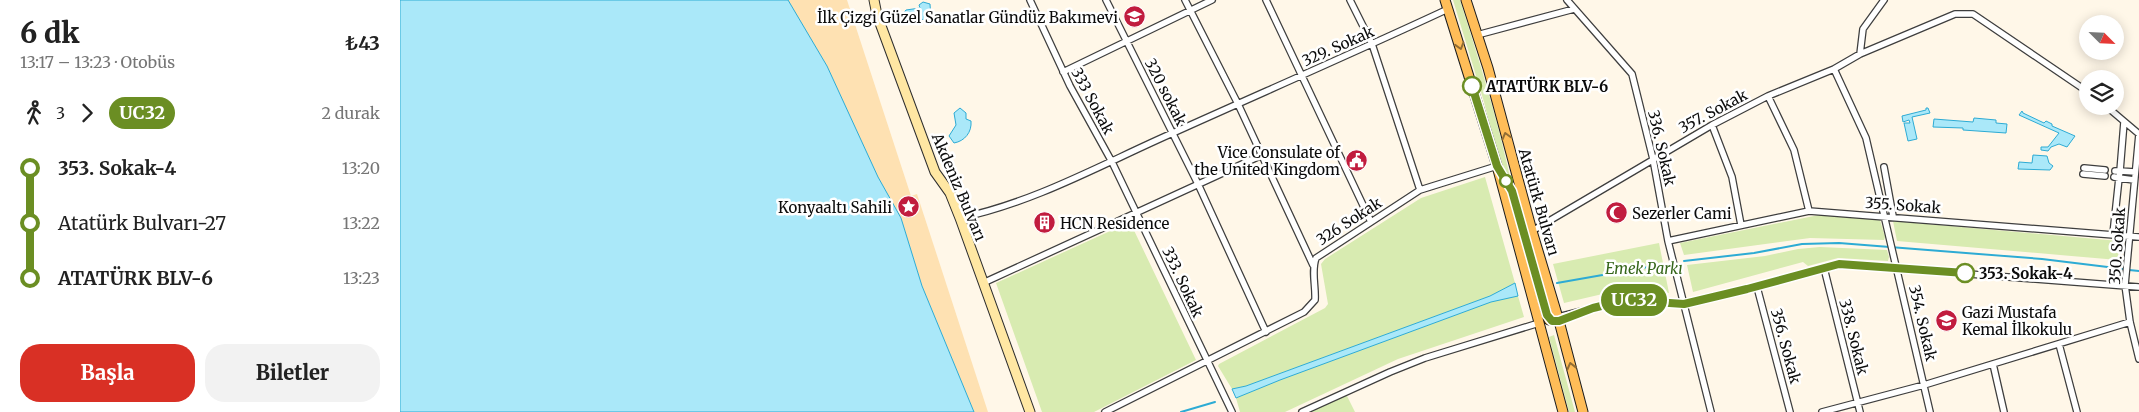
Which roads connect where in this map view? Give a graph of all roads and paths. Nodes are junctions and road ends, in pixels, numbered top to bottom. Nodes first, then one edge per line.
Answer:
1 (874, 0) edge
2 (1030, 0) edge
3 (1106, 0) edge
4 (1185, 0) edge
5 (1212, 0) edge
6 (1266, 0) edge
7 (1350, 0) edge
8 (1466, 0) edge
9 (1566, 0) edge
10 (1884, 0) edge
11 (1447, 4) edge
12 (1574, 9) junction
13 (1190, 11) junction
14 (1477, 35) junction
15 (1126, 42) junction
16 (1372, 44) junction
17 (1860, 54) junction
18 (1834, 69) junction
19 (1063, 72) junction
20 (1303, 75) junction
21 (2079, 86) edge
22 (1768, 96) junction
23 (1238, 104) junction
24 (2116, 115) edge
25 (2124, 122) junction
26 (1712, 124) junction
27 (1173, 132) junction
28 (2139, 134) edge
29 (1262, 155) junction
30 (1653, 159) junction
31 (1112, 162) junction
32 (1497, 166) junction
33 (1884, 167) dead end
34 (2084, 171) dead end
35 (2117, 171) junction
36 (2135, 172) junction
37 (2105, 173) dead end
38 (2116, 178) junction
39 (2134, 180) junction
40 (1198, 184) junction
41 (1420, 190) junction
42 (1809, 211) junction
43 (1137, 213) junction
44 (1885, 216) junction
45 (1893, 216) junction
46 (960, 218) junction
47 (1371, 222) junction
48 (1741, 225) junction
49 (1532, 231) junction
50 (2113, 234) junction
51 (2129, 235) junction
52 (2139, 236) edge
53 (1668, 241) junction
54 (1313, 264) junction
55 (1897, 267) junction
56 (1824, 268) junction
57 (983, 283) junction
58 (2125, 285) junction
59 (2139, 286) edge
60 (1758, 287) junction
61 (1684, 304) junction
62 (1556, 319) junction
63 (2130, 322) junction
64 (1539, 325) junction
65 (1266, 332) junction
66 (2059, 344) junction
67 (2139, 359) edge
68 (1207, 362) junction
69 (1993, 364) junction
70 (1924, 385) junction
71 (1858, 402) junction
72 (1030, 412) edge
73 (1105, 412) edge
74 (1232, 412) edge
75 (1302, 412) edge
76 (1563, 412) edge
77 (1583, 412) edge
78 (1711, 412) edge
79 (1790, 412) edge
80 (1822, 412) edge
81 (1860, 412) edge
82 (1930, 412) edge
83 (2004, 412) edge
84 (2077, 412) edge

1 - 46 main road, Akdeniz Bulvarı
2 - 19 street, 333 Sokak
3 - 15 street, 320 sokak
4 - 13 street
5 - 13 street
6 - 20 street
7 - 16 street
8 - 14 main road, Atatürk Bulvarı
9 - 12 street, 336. Sokak
10 - 17 street
11 - 16 street, 329. Sokak
11 -> 32 main road, Atatürk Bulvarı
12 - 14 street
12 - 30 street, 336. Sokak
13 - 15 street
13 - 23 street
49 -> 14 main road, Atatürk Bulvarı
15 - 19 street
15 - 27 street, 320 sokak
16 - 20 street, 329. Sokak
16 - 41 street
17 - 18 street, 357. Sokak
17 - 21 street, 357. Sokak
18 - 22 street, 357. Sokak
18 - 44 street, 354. Sokak
19 - 31 street, 333 Sokak
20 - 23 street, 329. Sokak
20 - 47 street
22 - 26 street, 357. Sokak
22 - 42 street
23 - 27 street, 329. Sokak
23 - 29 street
24 - 25 street
25 - 28 street
25 - 35 street
26 - 30 street, 357. Sokak
26 - 48 street
27 - 31 street, 329. Sokak
27 - 40 street, 320 sokak
28 - 36 street, 350. Sokak
29 - 40 street
29 - 54 street
30 - 49 street, 357. Sokak
30 - 53 street, 336. Sokak
31 - 43 street, 333 Sokak
31 - 46 street, 329. Sokak
32 - 41 street, 326 Sokak
32 - 62 main road
32 - 64 main road, Atatürk Bulvarı
33 - 45 street
34 - 37 street
35 - 36 street
35 - 38 street
36 - 39 street, 350. Sokak
38 - 39 street
38 - 50 street
39 - 51 street, 350. Sokak
40 - 43 street
40 - 65 street, 320 sokak
41 - 47 street, 326 Sokak
42 - 44 street, 355. Sokak
42 - 48 street, 355. Sokak
43 - 57 street
43 - 68 street, 333. Sokak
44 - 45 street, 355. Sokak
44 - 55 street, 354. Sokak
45 - 50 street, 355. Sokak
46 - 57 main road, Akdeniz Bulvarı
47 - 54 street, 326 Sokak
48 - 53 street, 355. Sokak
49 - 62 main road, Atatürk Bulvarı
50 - 51 street, 355. Sokak
51 - 52 street, 355. Sokak
51 - 58 street, 350. Sokak
53 - 61 street, 336. Sokak
54 - 65 street, 326 Sokak
55 - 56 street
55 - 58 street
55 - 70 street, 354. Sokak
56 - 60 street
56 - 71 street, 338. Sokak
57 - 72 main road, Akdeniz Bulvarı
58 - 59 street
58 - 63 street, 350. Sokak
60 - 61 street
60 - 79 street, 356. Sokak
61 - 62 street
61 - 78 street, 336. Sokak
62 - 64 main road
77 -> 62 main road, Atatürk Bulvarı
63 - 66 street
63 - 67 street, 350. Sokak
64 - 75 street
64 - 76 main road, Atatürk Bulvarı
65 - 68 street, 326 Sokak
66 - 69 street
66 - 84 street
68 - 73 street, 326 Sokak
68 - 74 street
69 - 70 street
69 - 83 street
70 - 71 street
70 - 82 street, 354. Sokak
71 - 80 street
71 - 81 street, 338. Sokak

